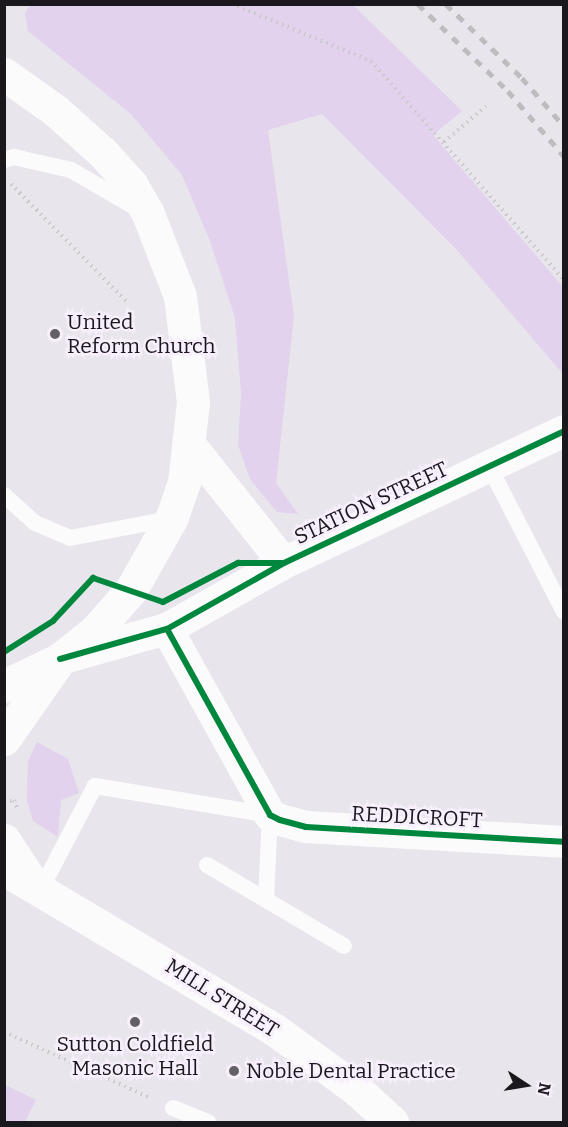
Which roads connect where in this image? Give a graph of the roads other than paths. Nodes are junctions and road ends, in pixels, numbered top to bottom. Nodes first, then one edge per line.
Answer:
1 (4, 74) edge
2 (4, 160) edge
3 (148, 214) junction
4 (564, 431) edge
5 (191, 446) junction
6 (489, 466) junction
7 (4, 495) edge
8 (171, 519) junction
9 (284, 562) junction
10 (564, 612) edge
11 (167, 629) junction
12 (60, 659) junction
13 (4, 686) edge
14 (4, 739) edge
15 (270, 815) junction
16 (4, 840) edge
17 (564, 843) edge
18 (207, 865) dead end
19 (4, 870) edge
20 (4, 883) edge
21 (39, 893) junction
22 (266, 900) junction
23 (344, 946) dead end
24 (173, 1108) road end
25 (208, 1122) edge
26 (392, 1122) edge

1 - 3 main road
2 - 3 lane
3 - 5 main road
4 - 6 street, STATION STREET
5 - 8 main road
5 - 9 street, STATION STREET
6 - 9 street, STATION STREET
6 - 10 lane
7 - 8 lane
8 - 12 main road
9 - 11 street, STATION STREET
11 - 12 street, STATION STREET
11 - 15 street
12 - 13 main road
12 - 14 main road
15 - 17 street, REDDICROFT
15 - 21 lane
15 - 22 lane
16 - 21 main road, MILL STREET
18 - 22 lane
19 - 21 main road, MILL STREET
20 - 21 main road, MILL STREET
21 - 26 main road, MILL STREET
22 - 23 lane
24 - 25 lane

